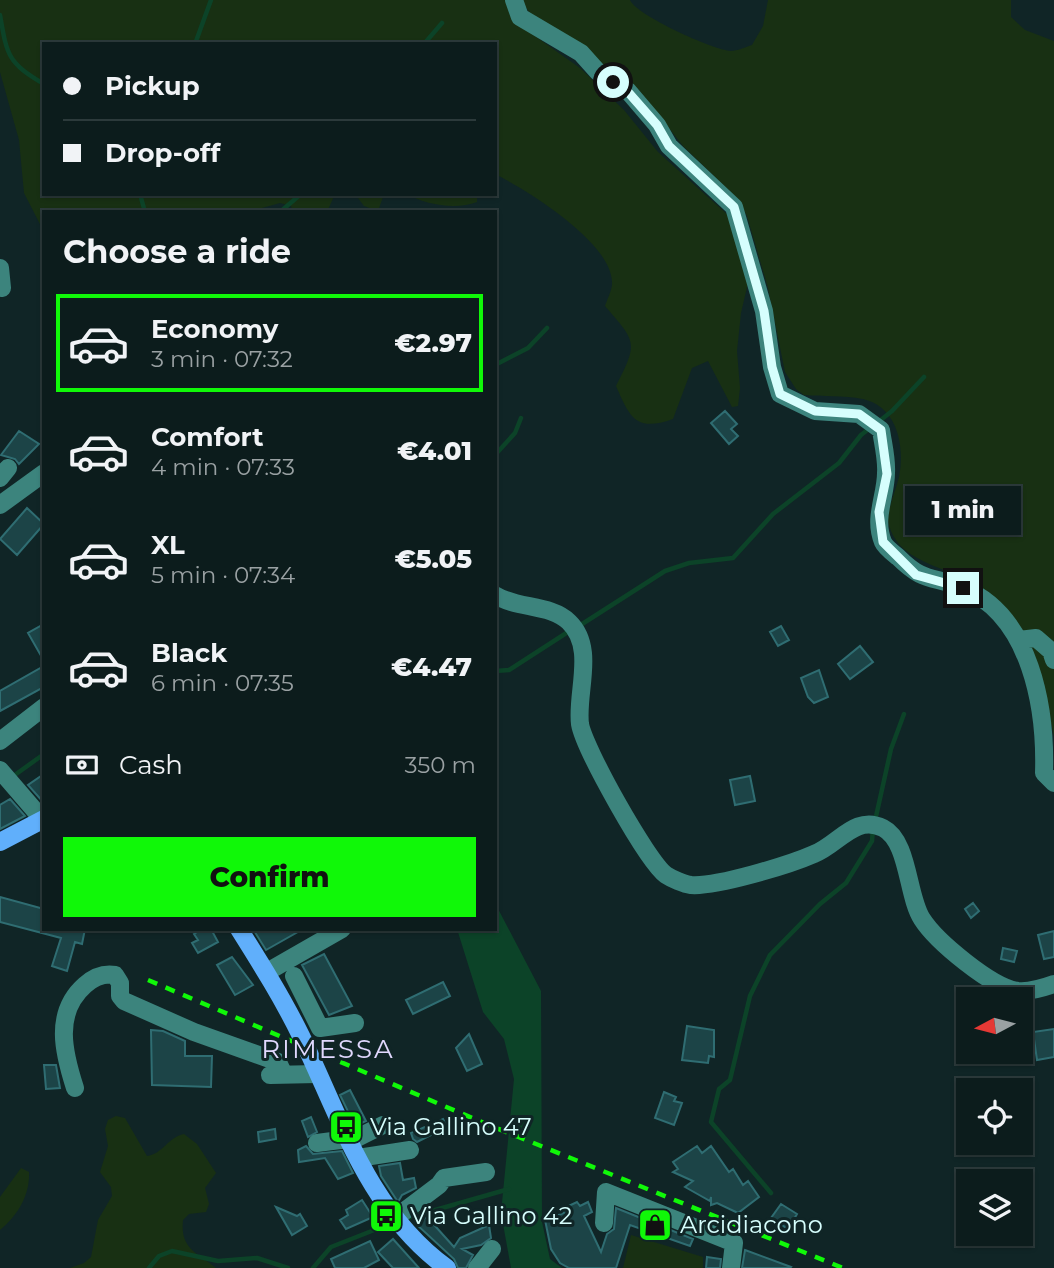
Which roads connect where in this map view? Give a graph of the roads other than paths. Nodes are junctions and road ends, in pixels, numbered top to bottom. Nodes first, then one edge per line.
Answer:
1 (514, 0) edge
2 (0, 268) edge
3 (2, 289) dead end
4 (42, 474) edge
5 (0, 505) edge
6 (497, 596) edge
7 (1019, 640) junction
8 (1054, 660) edge
9 (42, 710) edge
10 (0, 741) edge
11 (0, 770) edge
12 (1054, 783) edge
13 (42, 819) edge
14 (42, 821) edge
15 (0, 842) edge
16 (240, 931) edge
17 (340, 931) edge
18 (267, 972) junction
19 (294, 976) dead end
20 (1054, 984) edge
21 (306, 1000) junction
22 (287, 1009) junction
23 (355, 1023) dead end
24 (317, 1074) junction
25 (75, 1088) dead end
26 (383, 1125) dead end
27 (349, 1141) junction
28 (317, 1143) dead end
29 (410, 1150) dead end
30 (358, 1158) junction
31 (486, 1172) dead end
32 (394, 1219) junction
33 (604, 1223) dead end
34 (492, 1249) dead end
35 (447, 1268) edge
36 (477, 1268) edge
37 (730, 1268) edge

1 - 7 street
2 - 3 street
4 - 5 street
6 - 20 street
7 - 8 street
7 - 12 street
9 - 10 street
11 - 13 street
14 - 15 main road
16 - 18 main road
17 - 18 street
18 - 22 main road
19 - 21 street
21 - 22 street
21 - 23 street
22 - 24 main road
24 - 25 street
24 - 27 main road
26 - 27 street
27 - 28 street
27 - 30 main road
29 - 30 street
30 - 32 main road
31 - 32 street
32 - 35 main road
33 - 37 street
34 - 36 street

